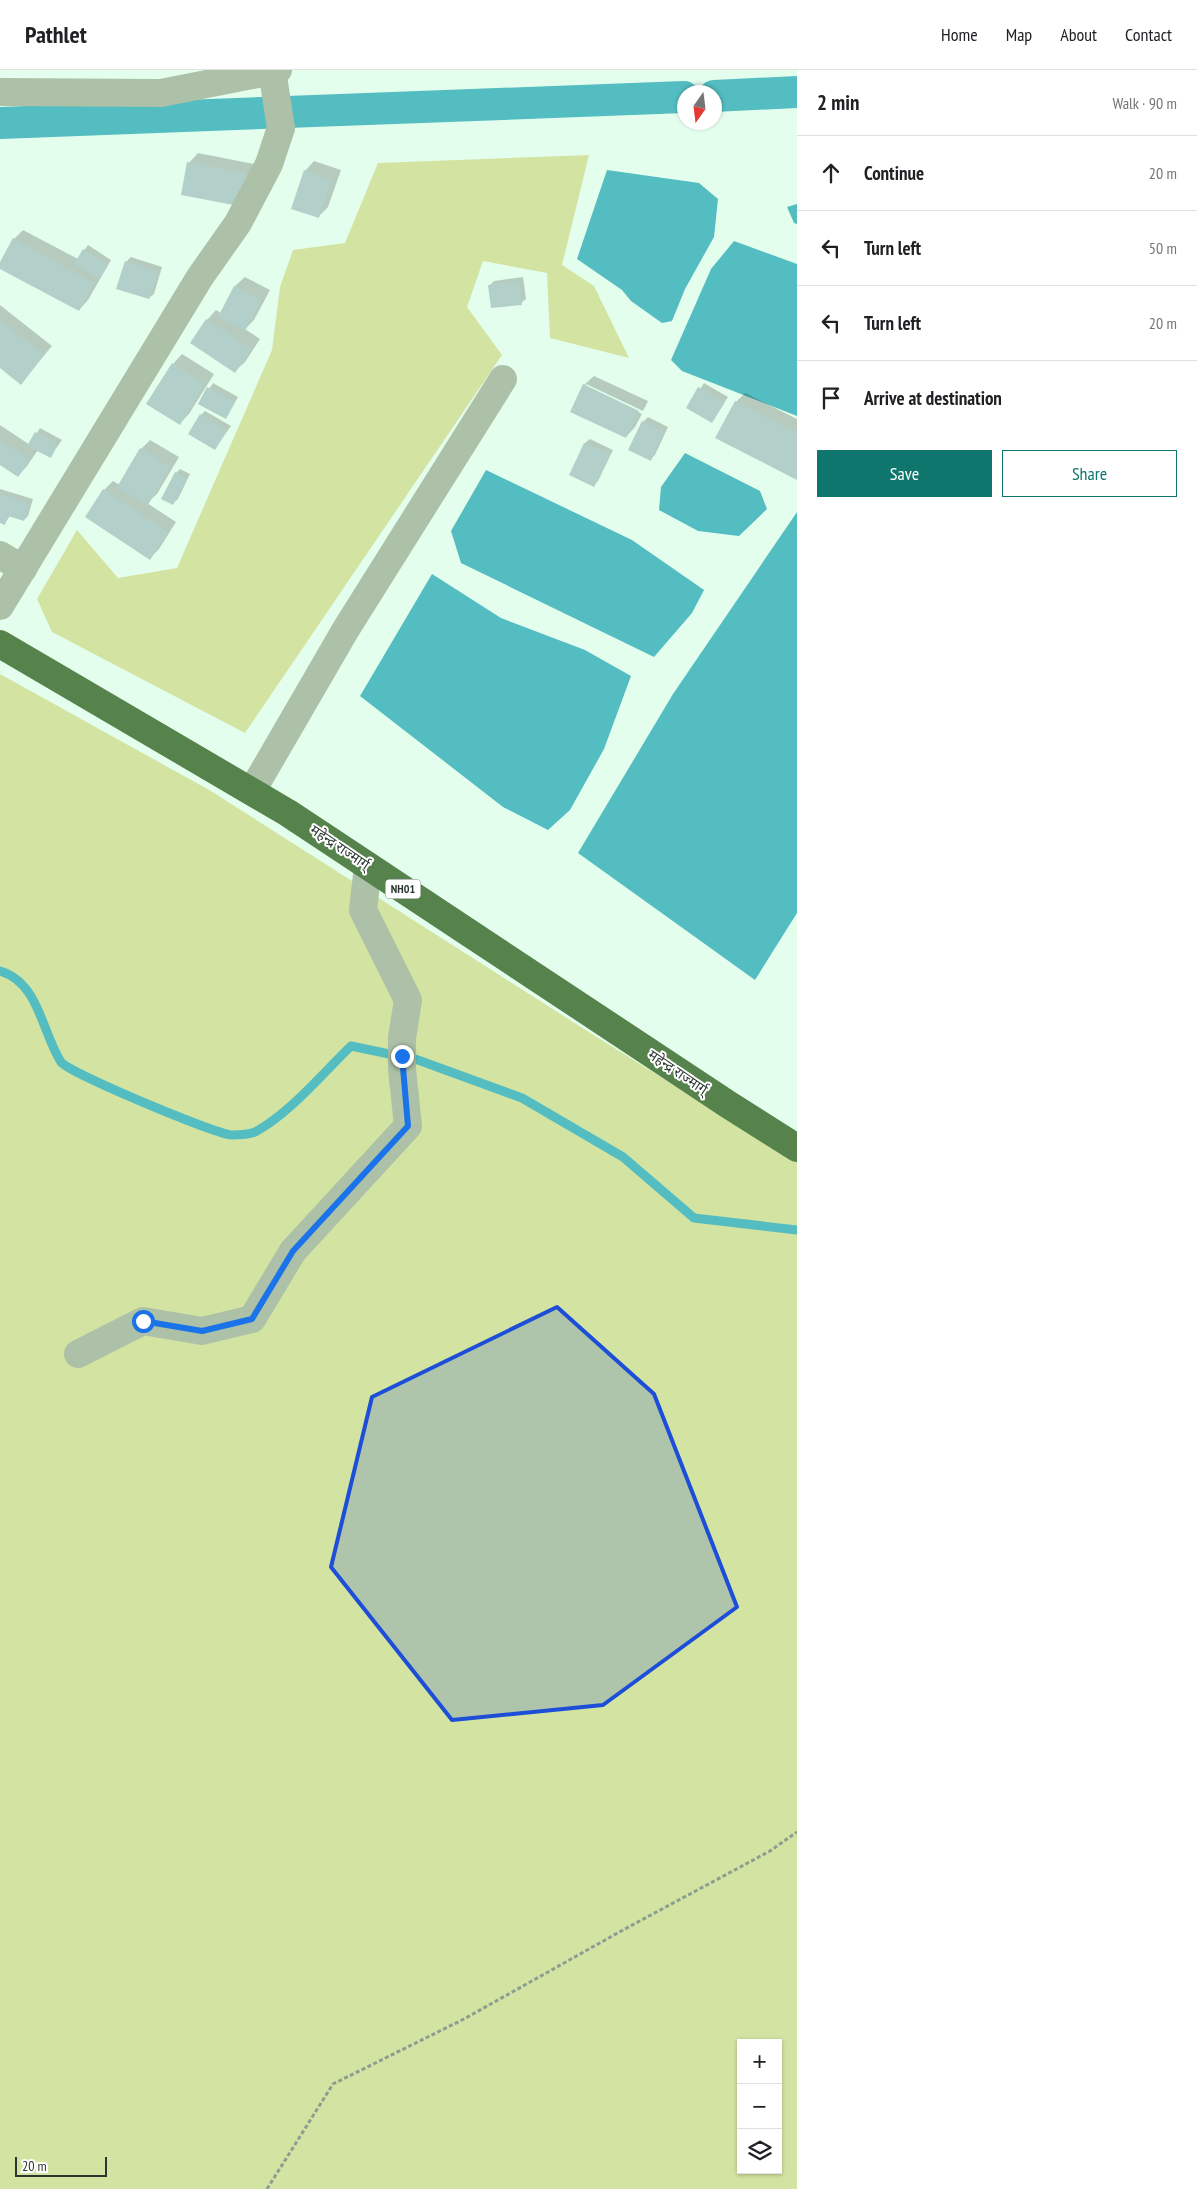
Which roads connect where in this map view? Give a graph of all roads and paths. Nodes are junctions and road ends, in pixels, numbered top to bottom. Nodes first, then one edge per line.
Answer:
1 (272, 70) edge
2 (277, 70) edge
3 (0, 92) edge
4 (503, 379) dead end
5 (0, 555) edge
6 (23, 569) junction
7 (0, 606) edge
8 (0, 644) edge
9 (252, 791) junction
10 (368, 866) junction
11 (797, 1148) edge
12 (78, 1354) dead end
13 (797, 1832) edge
14 (267, 2189) edge

1 - 6 street, bridge
2 - 3 street
4 - 9 street
5 - 6 street
6 - 7 street
8 - 9 highway, महेन्द्र राज्मार्ग् / NH01
9 - 10 highway, महेन्द्र राज्मार्ग् / NH01
10 - 11 highway, महेन्द्र राज्मार्ग् / NH01
10 - 12 street
13 - 14 path

